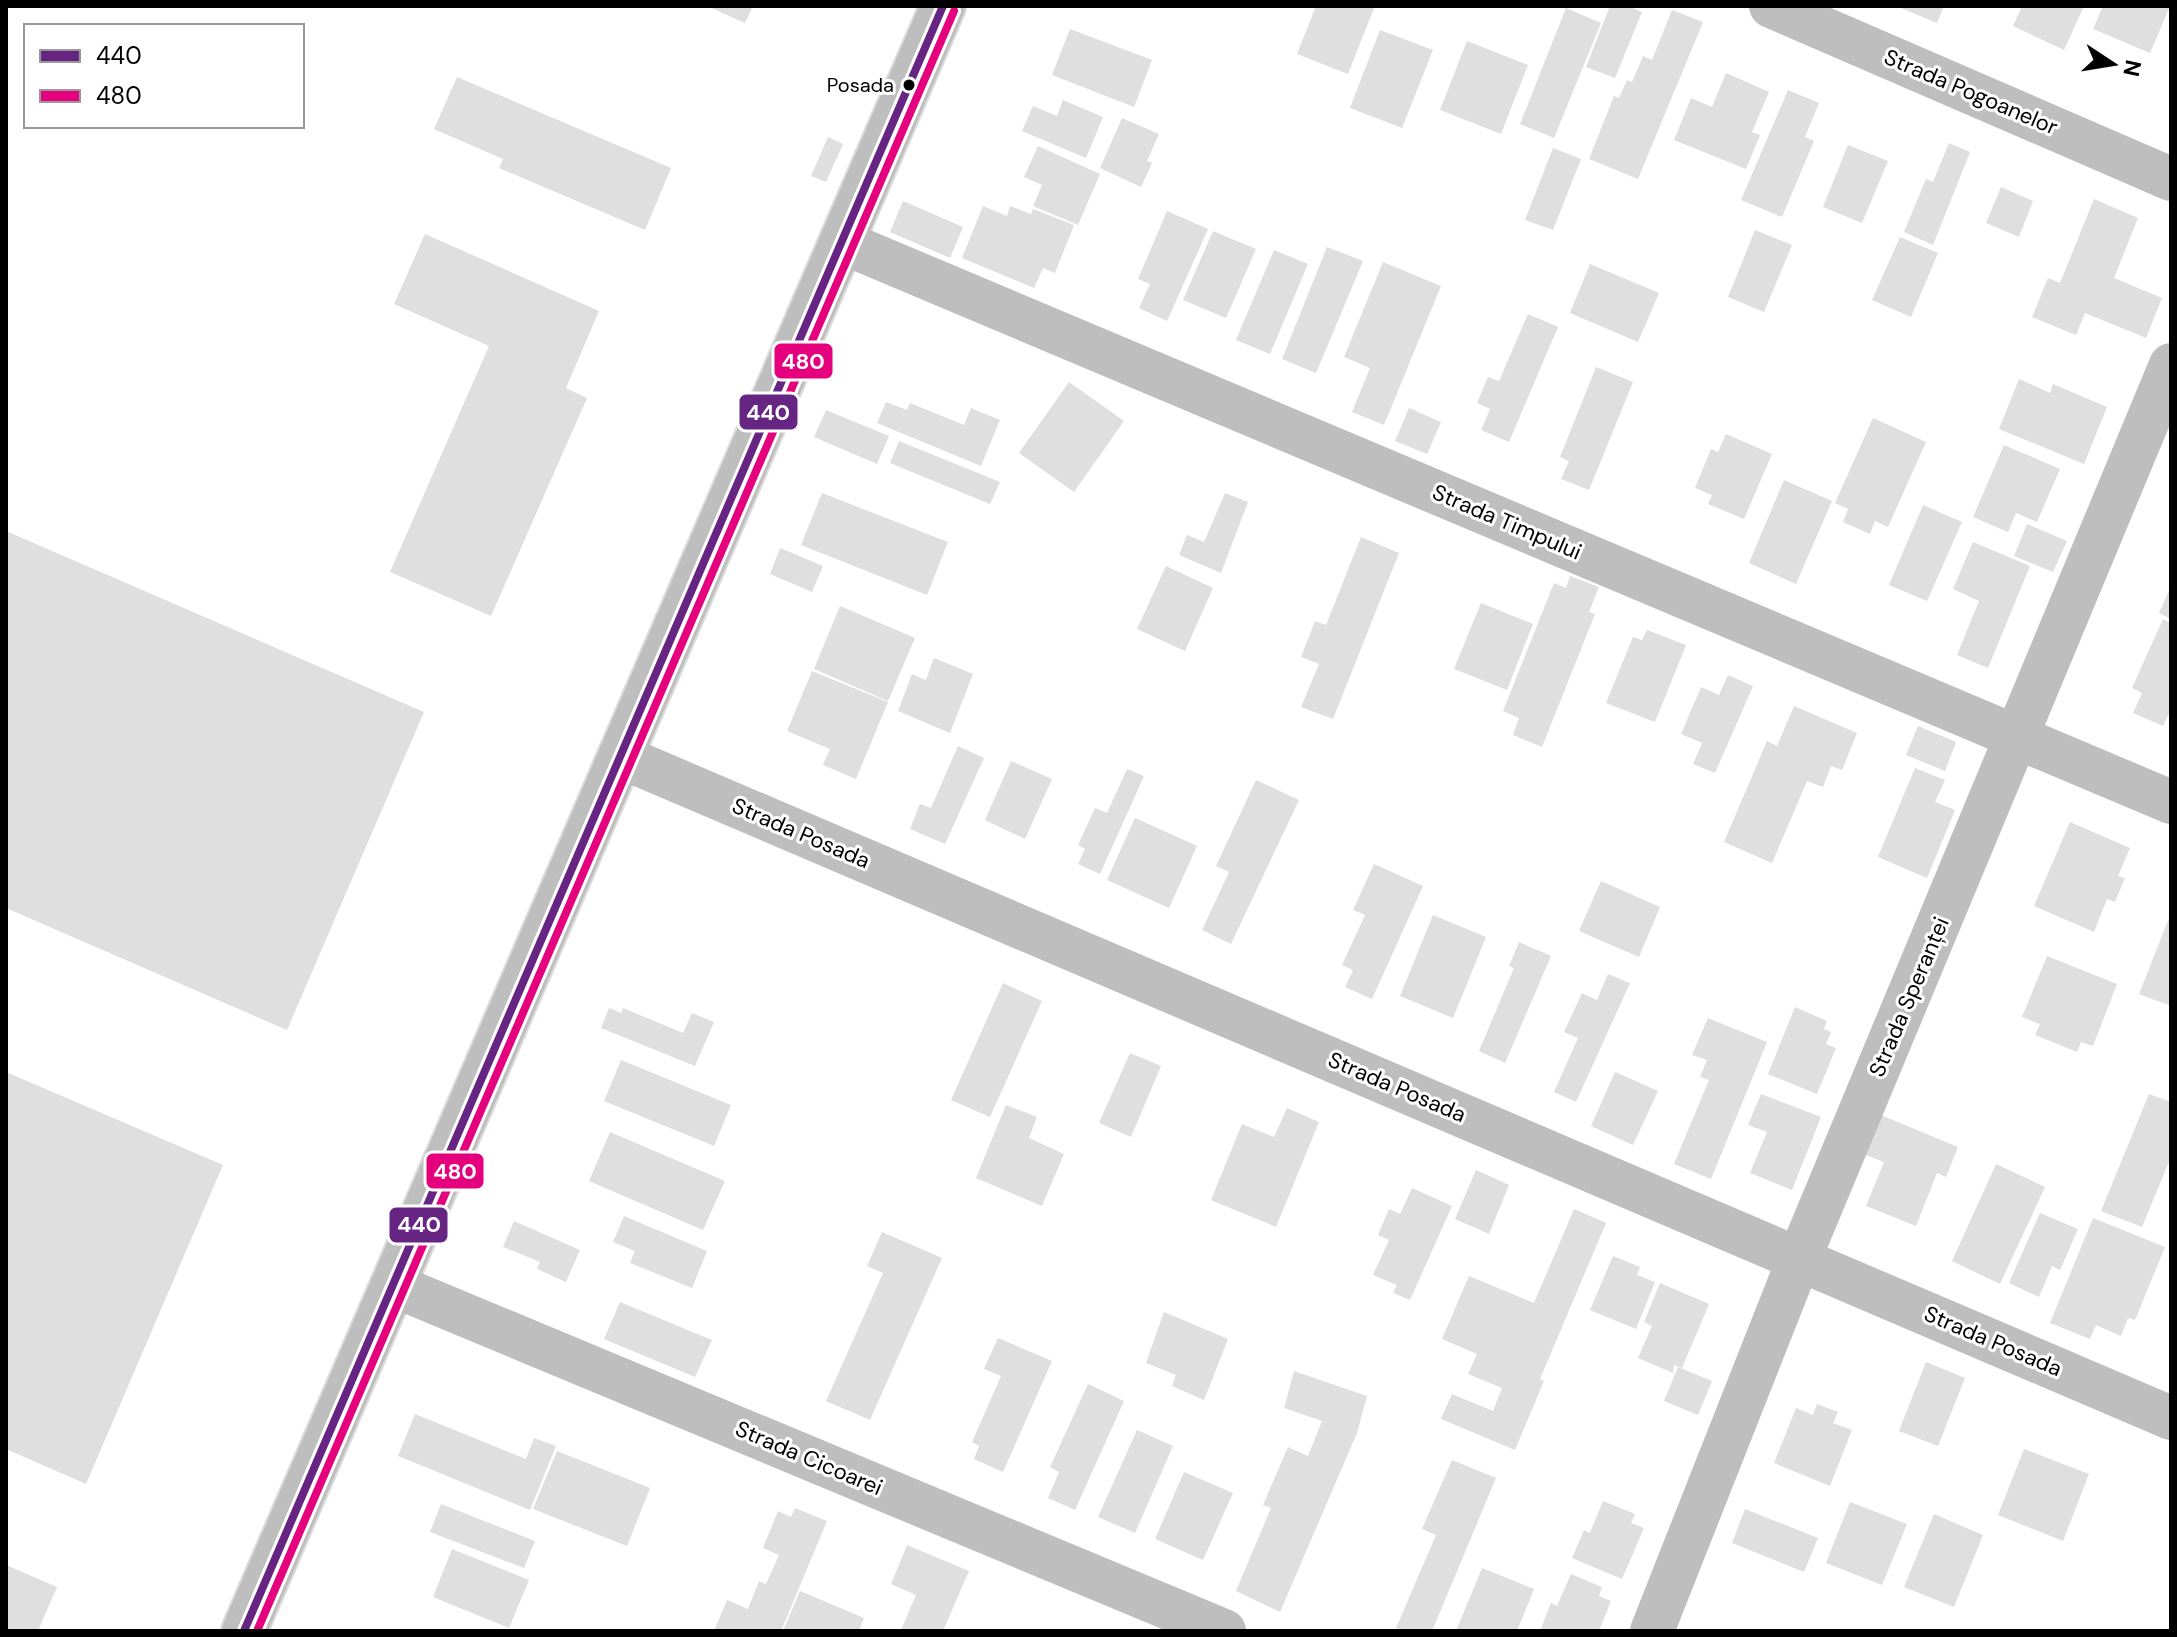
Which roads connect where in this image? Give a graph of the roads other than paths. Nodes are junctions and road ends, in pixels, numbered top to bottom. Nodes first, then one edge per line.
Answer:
1 (943, 6) edge
2 (1771, 6) edge
3 (2171, 179) edge
4 (842, 242) junction
5 (2171, 365) edge
6 (2017, 738) junction
7 (622, 757) junction
8 (2171, 802) edge
9 (1799, 1259) junction
10 (393, 1285) junction
11 (2171, 1418) edge
12 (244, 1631) edge
13 (1224, 1631) edge
14 (1652, 1631) edge

1 - 4 street
2 - 3 street, Strada Pogoanelor
4 - 6 street, Strada Timpului
4 - 7 street
5 - 6 street, Strada Speranței
6 - 8 street, Strada Timpului
6 - 9 street, Strada Speranței
7 - 9 street, Strada Posada
7 - 10 street
9 - 11 street, Strada Posada
9 - 14 street, Strada Speranței
10 - 12 street
10 - 13 street, Strada Cicoarei

